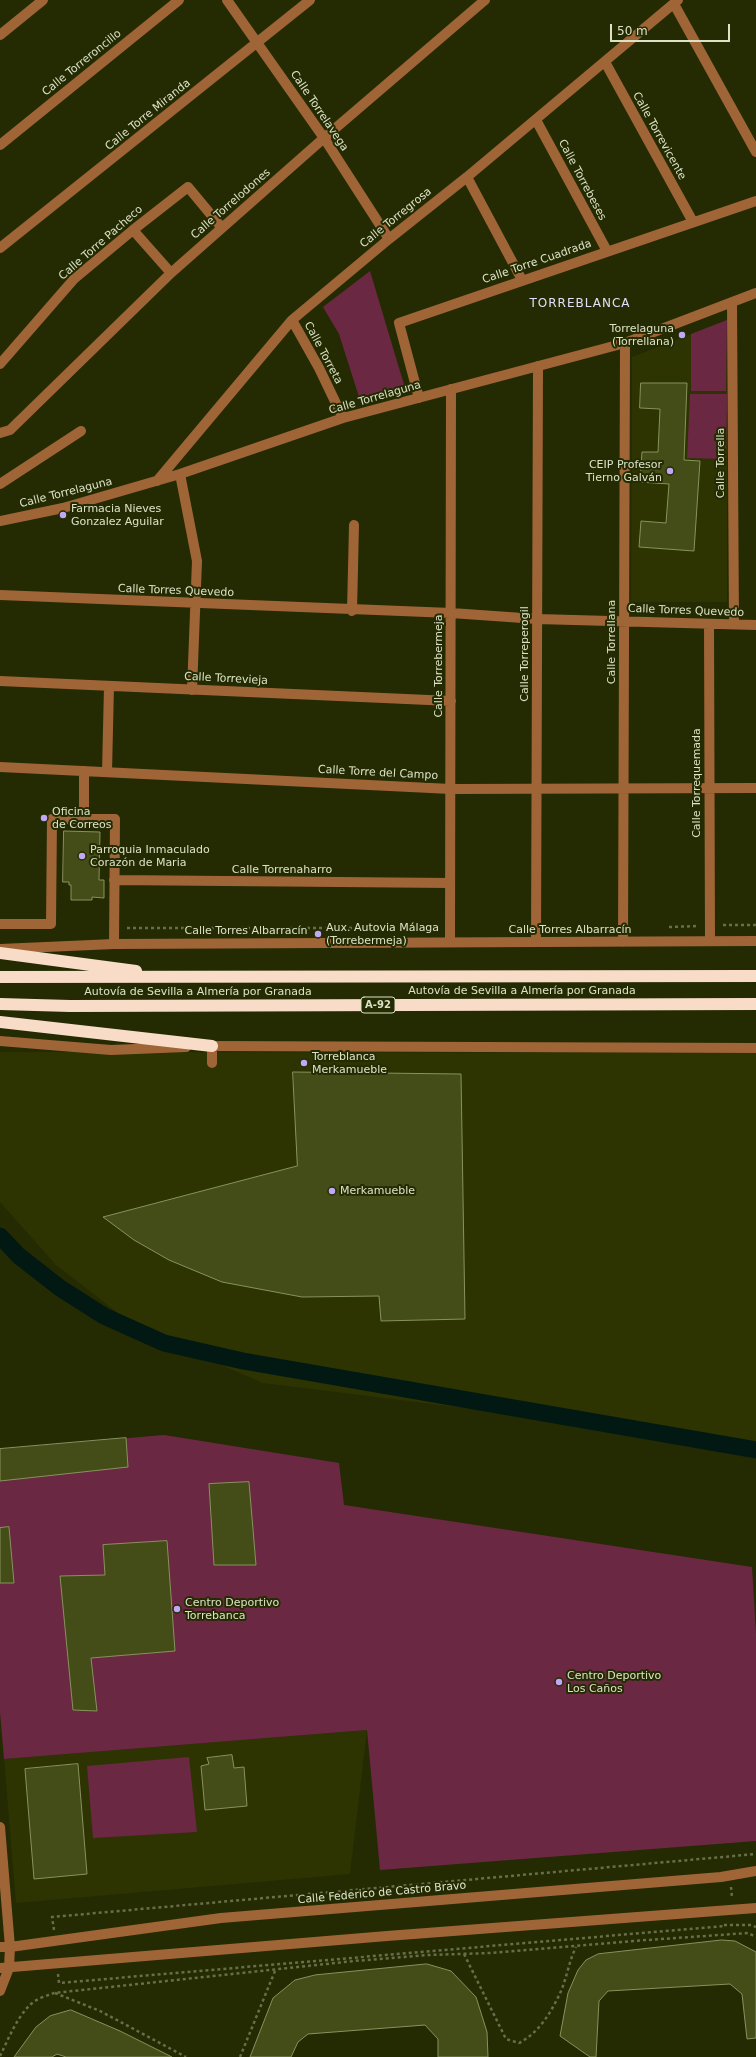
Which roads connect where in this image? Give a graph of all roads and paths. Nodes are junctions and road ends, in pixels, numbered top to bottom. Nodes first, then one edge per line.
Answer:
1 (43, 0) edge
2 (179, 0) edge
3 (227, 0) edge
4 (310, 0) edge
5 (485, 0) edge
6 (676, 2) edge
7 (0, 35) edge
8 (257, 43) junction
9 (605, 62) junction
10 (536, 120) junction
11 (324, 138) junction
12 (0, 145) edge
13 (756, 152) edge
14 (467, 177) junction
15 (756, 201) edge
16 (693, 222) junction
17 (222, 228) junction
18 (133, 230) junction
19 (389, 239) junction
20 (0, 248) edge
21 (607, 251) junction
22 (171, 273) junction
23 (522, 280) junction
24 (756, 293) edge
25 (732, 302) junction
26 (292, 320) junction
27 (625, 343) junction
28 (0, 364) edge
29 (538, 366) junction
30 (451, 390) junction
31 (419, 398) junction
32 (343, 418) junction
33 (82, 431) dead end
34 (0, 433) edge
35 (180, 474) junction
36 (156, 482) junction
37 (0, 484) edge
38 (0, 521) edge
39 (354, 525) dead end
40 (0, 596) edge
41 (196, 603) junction
42 (352, 610) junction
43 (451, 613) junction
44 (537, 619) junction
45 (624, 621) junction
46 (709, 624) junction
47 (734, 624) junction
48 (756, 625) edge
49 (0, 681) edge
50 (109, 686) junction
51 (192, 690) junction
52 (451, 701) junction
53 (0, 767) edge
54 (84, 771) junction
55 (107, 772) junction
56 (537, 788) junction
57 (624, 788) junction
58 (709, 788) junction
59 (756, 788) edge
60 (451, 789) junction
61 (84, 819) junction
62 (114, 880) junction
63 (450, 883) junction
64 (0, 924) edge
65 (114, 928) junction
66 (398, 928) dead end
67 (536, 941) junction
68 (710, 941) junction
69 (756, 941) edge
70 (450, 942) junction
71 (623, 942) junction
72 (114, 944) junction
73 (0, 949) edge
74 (0, 953) edge
75 (756, 976) edge
76 (0, 977) edge
77 (184, 977) junction
78 (0, 1004) edge
79 (756, 1004) edge
80 (0, 1022) edge
81 (0, 1041) edge
82 (212, 1046) junction
83 (756, 1048) edge
84 (212, 1063) dead end
85 (0, 1828) edge
86 (756, 1854) edge
87 (756, 1871) edge
88 (731, 1884) dead end
89 (732, 1900) dead end
90 (756, 1908) edge
91 (52, 1917) dead end
92 (724, 1921) dead end
93 (724, 1926) junction
94 (756, 1927) edge
95 (756, 1937) edge
96 (5, 1947) edge
97 (576, 1947) junction
98 (464, 1954) junction
99 (5, 1968) edge
100 (275, 1971) junction
101 (59, 1983) dead end
102 (0, 1991) edge
103 (54, 1992) junction
104 (0, 2056) edge
105 (186, 2057) edge
106 (240, 2057) edge

1 - 7 street
2 - 12 street, Calle Torreroncillo
3 - 8 street, Calle Torrelavega
4 - 8 street, Calle Torre Miranda
5 - 11 street, Calle Torrelodones
6 - 9 street, Calle Torregrosa
6 - 13 street
8 - 11 street, Calle Torrelavega
8 - 20 street, Calle Torre Miranda
9 - 10 street, Calle Torregrosa
9 - 16 street, Calle Torrevicente
10 - 14 street, Calle Torregrosa
10 - 21 street, Calle Torrebeses
11 - 17 street, Calle Torrelodones
11 - 19 street, Calle Torrelavega
14 - 19 street, Calle Torregrosa
14 - 23 street
15 - 16 street, Calle Torre Cuadrada
16 - 21 street, Calle Torre Cuadrada
17 - 18 street, Calle Torre Pacheco
17 - 22 street, Calle Torrelodones
18 - 22 street
18 - 28 street, Calle Torre Pacheco
19 - 26 street, Calle Torregrosa
21 - 23 street, Calle Torre Cuadrada
22 - 34 street, Calle Torrelodones
23 - 31 street, Calle Torre Cuadrada
24 - 25 street, Calle Torrelaguna
25 - 27 street, Calle Torrelaguna
25 - 47 street, Calle Torrella
26 - 32 street, Calle Torreta
26 - 36 street, Calle Torregrosa
27 - 29 street, Calle Torrelaguna
27 - 45 street, Calle Torrellana
29 - 30 street, Calle Torrelaguna
29 - 44 street, Calle Torreperogil
30 - 31 street, Calle Torrelaguna
30 - 43 street, Calle Torrebermeja
31 - 32 street, Calle Torrelaguna
32 - 35 street, Calle Torrelaguna
33 - 37 street
35 - 36 street, Calle Torrelaguna
35 - 41 street
36 - 38 street, Calle Torrelaguna
39 - 42 street
40 - 41 street, Calle Torres Quevedo
41 - 42 street, Calle Torres Quevedo
41 - 51 street
42 - 43 street, Calle Torres Quevedo
43 - 44 street, Calle Torres Quevedo
43 - 52 street, Calle Torrebermeja
44 - 45 street, Calle Torres Quevedo
44 - 56 street, Calle Torreperogil
45 - 46 street, Calle Torres Quevedo
45 - 57 street, Calle Torrellana
46 - 47 street, Calle Torres Quevedo
46 - 58 street, Calle Torrequemada
47 - 48 street, Calle Torres Quevedo
49 - 50 street, Calle Torrevieja
50 - 51 street, Calle Torrevieja
50 - 55 street
51 - 52 street, Calle Torrevieja
52 - 60 street, Calle Torrebermeja
53 - 54 street, Calle Torre del Campo
54 - 55 street, Calle Torre del Campo
54 - 61 street
55 - 60 street, Calle Torre del Campo
56 - 57 street, Calle Torre del Campo
56 - 60 street, Calle Torre del Campo
56 - 67 street, Calle Torreperogil
57 - 58 street, Calle Torre del Campo
57 - 71 street, Calle Torrellana
58 - 59 street, Calle Torre del Campo
58 - 68 street, Calle Torrequemada
60 - 63 street, Calle Torrebermeja
61 - 62 street
61 - 64 street
62 - 63 street, Calle Torrenaharro
62 - 65 street
63 - 70 street, Calle Torrebermeja
65 - 66 path
65 - 72 street
67 - 70 street, Calle Torres Albarracín
67 - 71 street, Calle Torres Albarracín
68 - 69 street, Calle Torres Albarracín
68 - 71 street, Calle Torres Albarracín
70 - 72 street, Calle Torres Albarracín
72 - 73 street, Calle Torres Albarracín
74 - 77 highway
75 - 77 highway, Autovía de Sevilla a Almería por Granada
76 - 77 highway, Autovía de Sevilla a Almería por Granada
78 - 79 highway, Autovía de Sevilla a Almería por Granada / A-92
80 - 82 highway
81 - 82 street
82 - 83 street
82 - 84 street
85 - 96 street
86 - 91 path
87 - 96 street, Calle Federico de Castro Bravo
88 - 89 path
90 - 99 street
92 - 93 path
93 - 94 path
93 - 101 path
95 - 97 path
96 - 99 street
97 - 98 path
97 - 98 path
98 - 100 path
99 - 102 street
100 - 103 path
100 - 106 path
103 - 104 path
103 - 105 path

